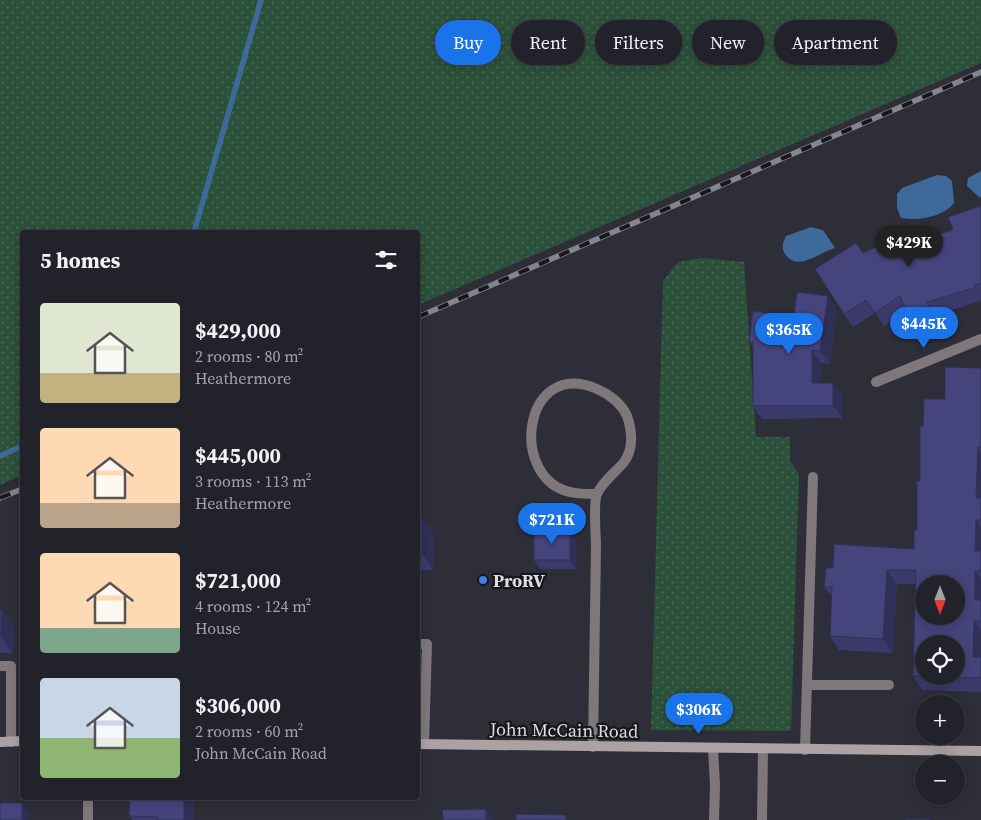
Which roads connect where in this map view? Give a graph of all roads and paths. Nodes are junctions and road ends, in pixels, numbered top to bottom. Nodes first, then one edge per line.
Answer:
1 (981, 339) edge
2 (876, 382) dead end
3 (813, 477) dead end
4 (596, 494) junction
5 (420, 644) edge
6 (0, 666) edge
7 (807, 685) junction
8 (889, 685) dead end
9 (20, 741) edge
10 (0, 742) edge
11 (11, 742) junction
12 (421, 744) edge
13 (593, 747) junction
14 (713, 748) junction
15 (763, 750) junction
16 (804, 750) junction
17 (981, 751) edge
18 (88, 800) edge
19 (88, 820) edge
20 (714, 820) edge
21 (762, 820) edge

1 - 2 street
3 - 7 street
4 - 4 street
4 - 13 street
5 - 12 street
6 - 11 street
7 - 8 street
7 - 16 street
9 - 11 main road
10 - 11 main road
12 - 13 main road, John McCain Road
13 - 14 main road, John McCain Road
14 - 15 main road, John McCain Road
14 - 20 street
15 - 16 main road, John McCain Road
15 - 21 street
16 - 17 main road, John McCain Road
18 - 19 street

